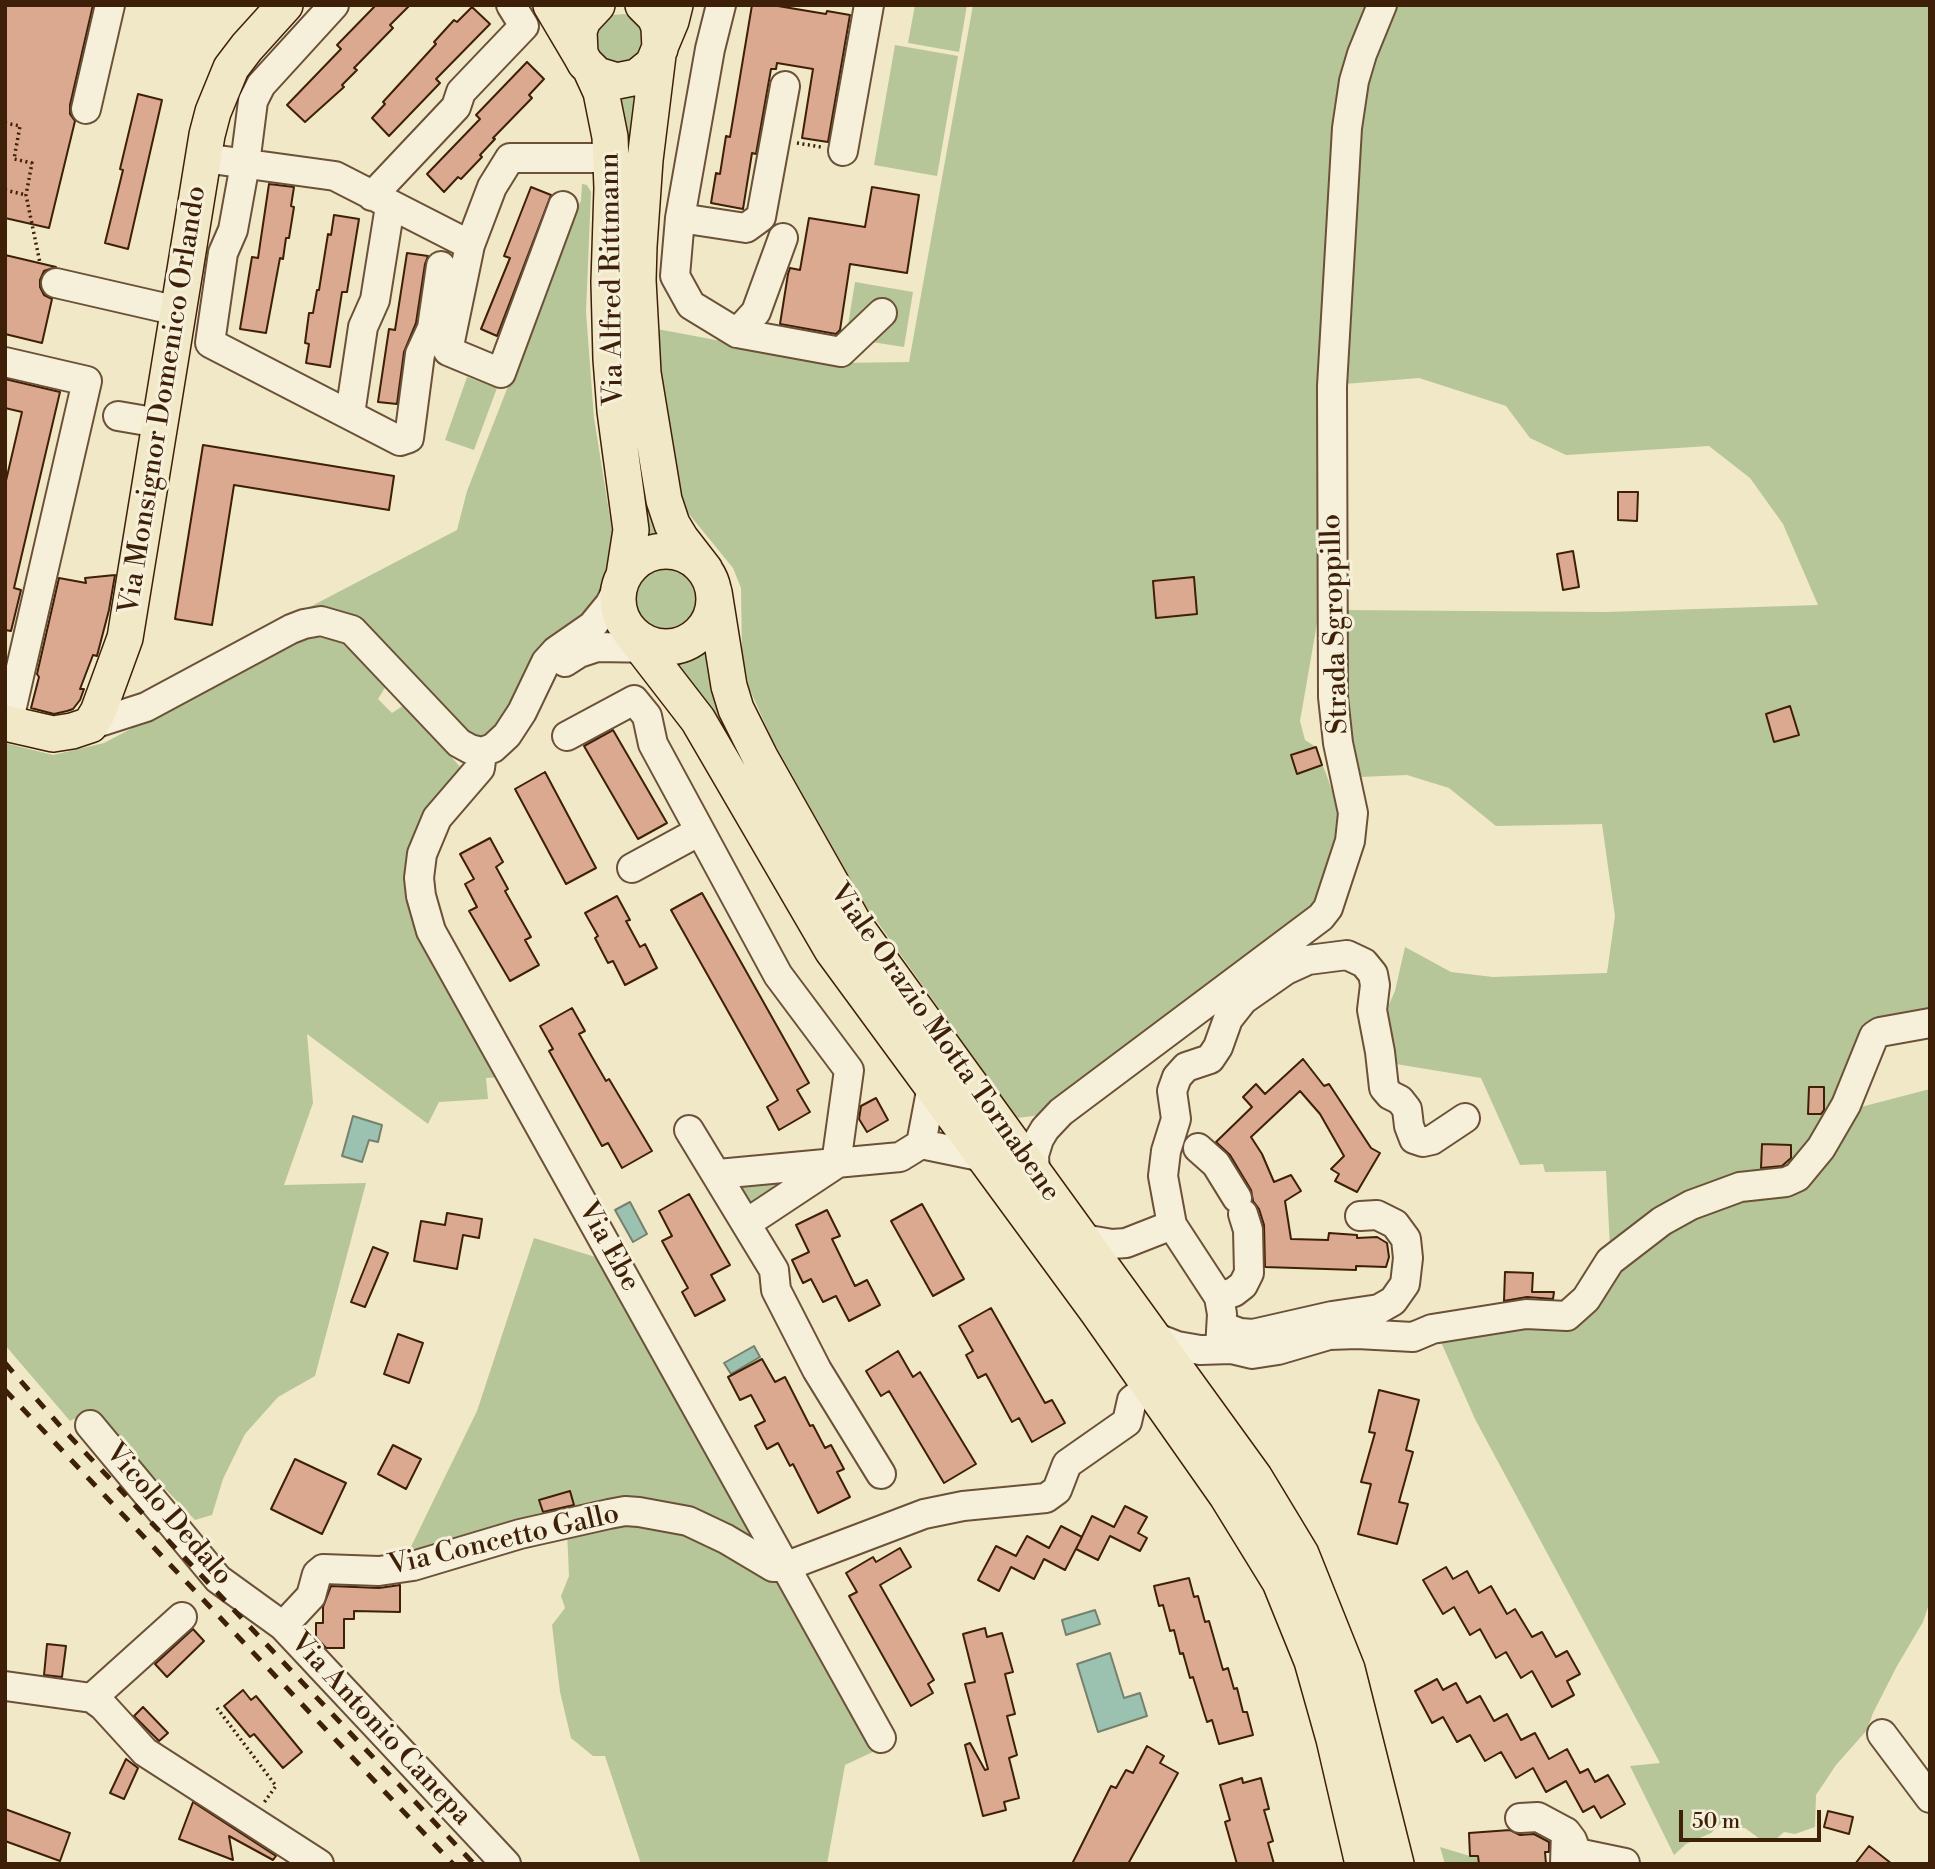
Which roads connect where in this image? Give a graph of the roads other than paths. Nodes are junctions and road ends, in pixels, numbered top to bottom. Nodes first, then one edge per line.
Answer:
1 (110, 5) edge
2 (285, 5) edge
3 (334, 5) edge
4 (511, 5) edge
5 (551, 5) edge
6 (597, 5) edge
7 (643, 5) edge
8 (675, 5) edge
9 (721, 5) edge
10 (869, 5) edge
11 (1382, 5) edge
12 (659, 52) junction
13 (585, 61) junction
14 (785, 86) dead end
15 (86, 109) dead end
16 (843, 151) road end
17 (204, 158) junction
18 (594, 158) junction
19 (245, 164) junction
20 (381, 201) junction
21 (563, 206) dead end
22 (680, 218) junction
23 (783, 238) dead end
24 (470, 246) junction
25 (441, 266) dead end
26 (56, 278) road end
27 (178, 311) junction
28 (882, 313) dead end
29 (609, 318) junction
30 (737, 333) junction
31 (5, 362) edge
32 (350, 414) junction
33 (118, 416) dead end
34 (159, 423) junction
35 (622, 580) junction
36 (709, 581) junction
37 (643, 642) junction
38 (539, 680) junction
39 (7, 724) edge
40 (90, 725) junction
41 (567, 736) dead end
42 (482, 752) junction
43 (700, 831) junction
44 (632, 868) dead end
45 (1930, 1023) edge
46 (932, 1086) junction
47 (988, 1108) junction
48 (1061, 1112) junction
49 (1465, 1118) dead end
50 (689, 1129) dead end
51 (921, 1144) junction
52 (1198, 1148) dead end
53 (984, 1157) junction
54 (835, 1164) junction
55 (718, 1174) junction
56 (1035, 1174) junction
57 (1360, 1216) dead end
58 (747, 1223) junction
59 (1172, 1225) junction
60 (1083, 1239) junction
61 (1126, 1243) junction
62 (1121, 1292) junction
63 (1219, 1297) junction
64 (1154, 1338) junction
65 (1217, 1342) junction
66 (1150, 1387) junction
67 (1194, 1393) junction
68 (90, 1425) dead end
69 (881, 1474) dead end
70 (787, 1566) junction
71 (182, 1617) dead end
72 (284, 1626) junction
73 (5, 1686) edge
74 (92, 1698) junction
75 (1882, 1734) dead end
76 (881, 1738) dead end
77 (1930, 1798) edge
78 (1520, 1818) dead end
79 (1566, 1832) junction
80 (1625, 1863) edge
81 (319, 1864) edge
82 (506, 1864) edge
83 (1363, 1864) edge
84 (1396, 1864) edge
85 (1565, 1864) edge

1 - 15 street
2 - 17 main road, Via Monsignor Domenico Orlando
3 - 19 street
4 - 20 street
5 - 13 main road, Via Alfred Rittmann
6 - 13 main road
7 - 12 main road
8 - 12 main road
9 - 22 street
10 - 16 street
11 - 48 street, Strada Sgroppillo
12 - 13 main road
12 - 36 main road, Via Alfred Rittmann
13 - 18 street
13 - 29 main road, Via Alfred Rittmann
14 - 22 street
17 - 19 street
17 - 27 main road, Via Monsignor Domenico Orlando
18 - 24 street
18 - 29 street
19 - 20 street
19 - 32 street
20 - 24 street
20 - 32 street
21 - 24 street
22 - 30 street
23 - 30 street
25 - 32 street
26 - 27 street
27 - 34 main road, Via Monsignor Domenico Orlando
28 - 30 street
29 - 35 main road, Via Alfred Rittmann
31 - 39 street
33 - 34 street
34 - 40 main road, Via Monsignor Domenico Orlando
35 - 36 main road
35 - 37 main road, Via Alfred Rittmann
35 - 38 street
36 - 37 main road
36 - 47 main road, Viale Orazio Motta Tornabene
37 - 38 street
37 - 46 main road, Viale Orazio Motta Tornabene
38 - 42 street
39 - 40 main road
40 - 42 street
41 - 43 street
42 - 70 street, Via Ebe
43 - 44 street
43 - 54 street
45 - 65 street
46 - 51 street
46 - 53 main road, Viale Orazio Motta Tornabene
47 - 48 street
47 - 56 main road, Viale Orazio Motta Tornabene
48 - 56 street
49 - 59 street
50 - 55 street
51 - 53 street
51 - 54 street
52 - 63 street
53 - 66 main road, Viale Orazio Motta Tornabene
54 - 55 street
54 - 58 street
55 - 58 street
56 - 60 main road, Viale Orazio Motta Tornabene
57 - 65 street
58 - 69 street
59 - 61 street
59 - 63 street
60 - 61 street
60 - 62 main road, Viale Orazio Motta Tornabene
61 - 62 street
62 - 64 main road, Viale Orazio Motta Tornabene
63 - 65 street
64 - 65 street
64 - 67 main road, Viale Orazio Motta Tornabene
65 - 67 street
66 - 70 street
66 - 83 main road, Viale Orazio Motta Tornabene
67 - 84 main road, Viale Orazio Motta Tornabene
68 - 72 street, Vicolo Dedalo
70 - 72 street, Via Concetto Gallo
70 - 76 street, Via Ebe
71 - 74 street
72 - 82 street, Via Antonio Canepa
73 - 74 street
74 - 81 street
75 - 77 street
78 - 79 street
79 - 80 street
79 - 85 street

